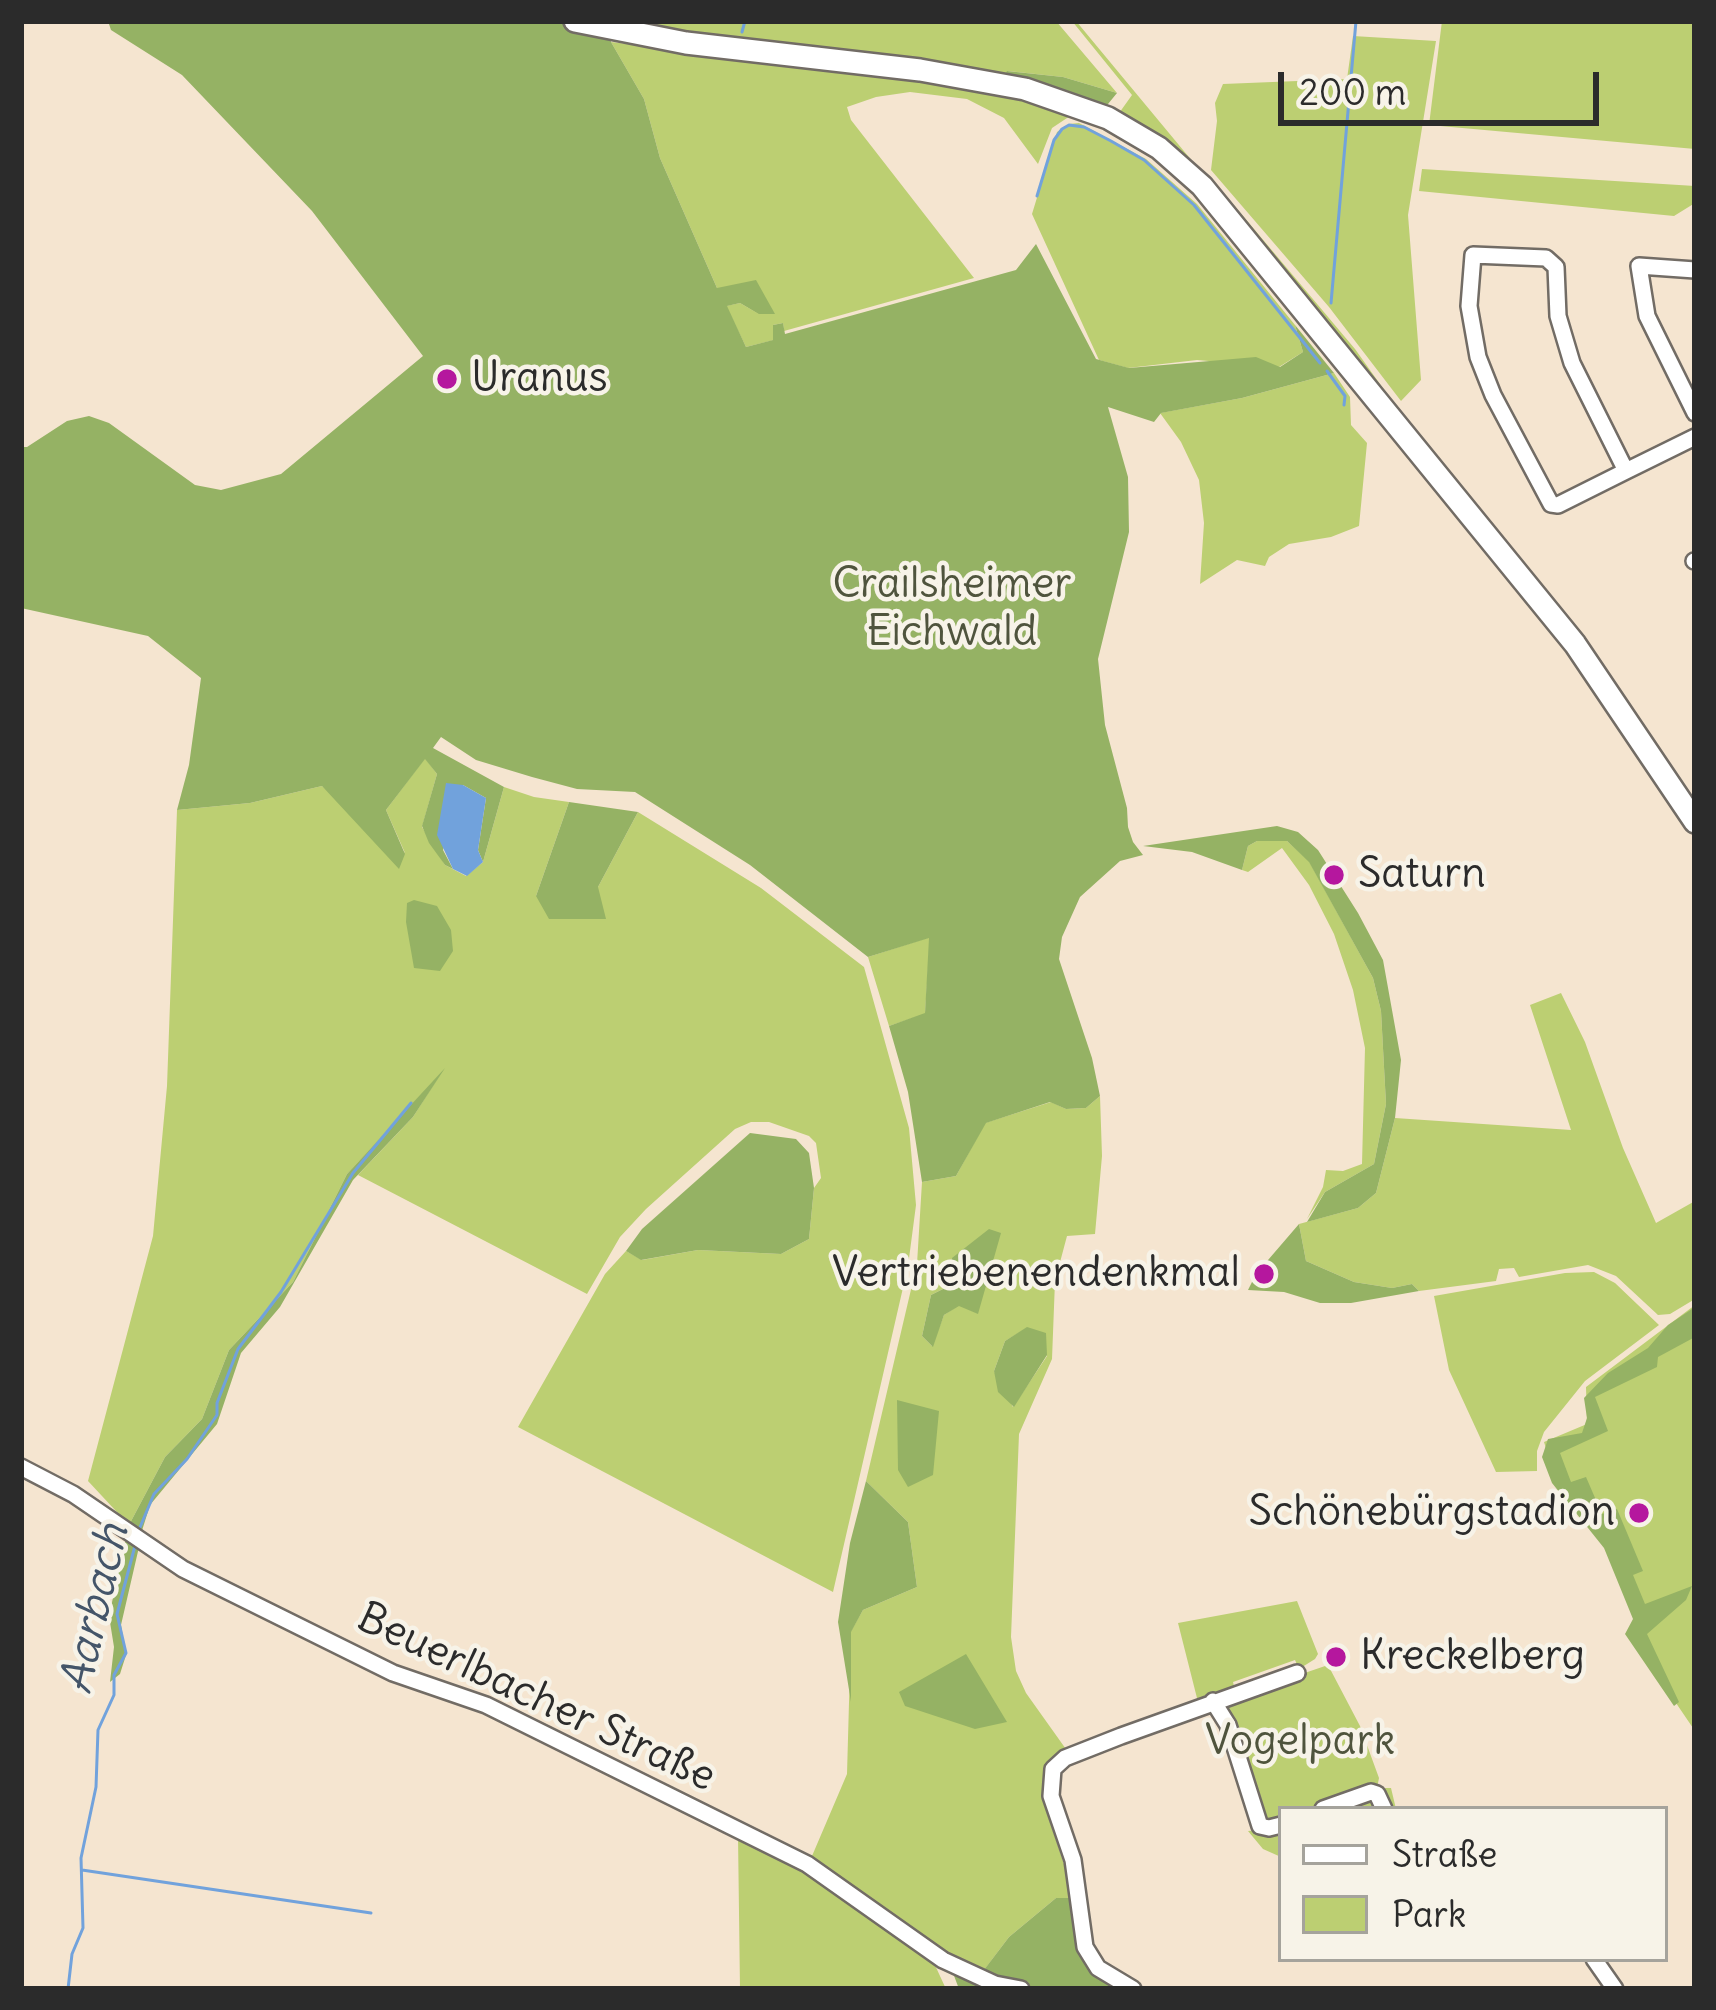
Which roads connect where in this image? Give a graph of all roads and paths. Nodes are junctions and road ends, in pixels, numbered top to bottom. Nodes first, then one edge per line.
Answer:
1 (575, 21) edge
2 (1695, 269) edge
3 (1695, 412) edge
4 (1695, 437) edge
5 (1626, 471) junction
6 (1695, 822) edge
7 (21, 1467) edge
8 (1297, 1672) dead end
9 (1213, 1701) junction
10 (1332, 1806) edge
11 (1377, 1806) edge
12 (1273, 1827) edge
13 (1596, 1962) edge
14 (1021, 1989) edge
15 (1133, 1989) edge
16 (1615, 1989) edge

1 - 6 main road
2 - 3 street
4 - 5 street
5 - 5 street
7 - 14 street, Beuerlbacher Straße
8 - 9 street
9 - 12 street
9 - 15 street
10 - 11 street
13 - 16 street

